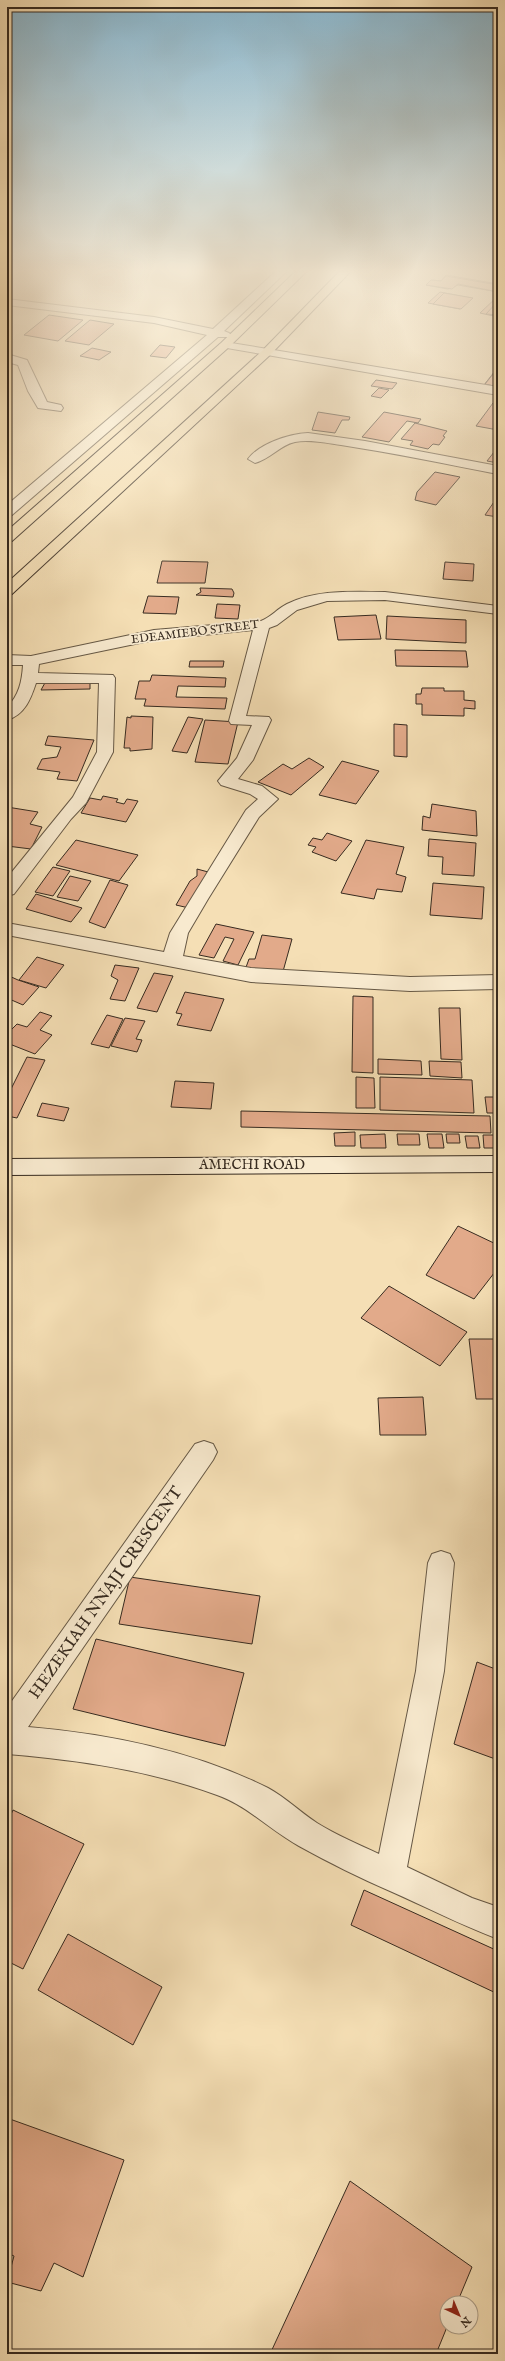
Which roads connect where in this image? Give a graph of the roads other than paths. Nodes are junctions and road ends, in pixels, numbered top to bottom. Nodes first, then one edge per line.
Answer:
1 (30, 382) edge
2 (157, 382) edge
3 (183, 382) edge
4 (234, 382) edge
5 (444, 382) edge
6 (498, 391) edge
7 (57, 408) dead end
8 (255, 459) dead end
9 (498, 470) edge
10 (7, 493) edge
11 (19, 500) junction
12 (7, 512) edge
13 (7, 538) edge
14 (29, 570) junction
15 (7, 591) edge
16 (7, 604) edge
17 (498, 610) edge
18 (262, 625) junction
19 (7, 660) edge
20 (31, 661) junction
21 (30, 678) junction
22 (7, 715) edge
23 (7, 890) edge
24 (7, 929) edge
25 (172, 959) junction
26 (498, 982) edge
27 (498, 1164) edge
28 (7, 1167) edge
29 (204, 1452) dead end
30 (441, 1563) dead end
31 (7, 1733) edge
32 (7, 1740) edge
33 (390, 1876) junction
34 (498, 1923) edge

1 - 7 street
2 - 11 street
3 - 13 highway
4 - 14 highway
5 - 6 street
8 - 9 street
10 - 11 street
11 - 12 street
14 - 15 highway
14 - 16 highway
17 - 18 street, EDEAMIEBO STREET
18 - 20 street, EDEAMIEBO STREET
18 - 25 street
19 - 20 street, EDEAMIEBO STREET
20 - 21 street
21 - 22 street
21 - 23 street
24 - 25 street
25 - 26 street
27 - 28 street, AMECHI ROAD
29 - 31 street, HEZEKIAH NNAJI CRESCENT
30 - 33 street
32 - 33 street
33 - 34 street

